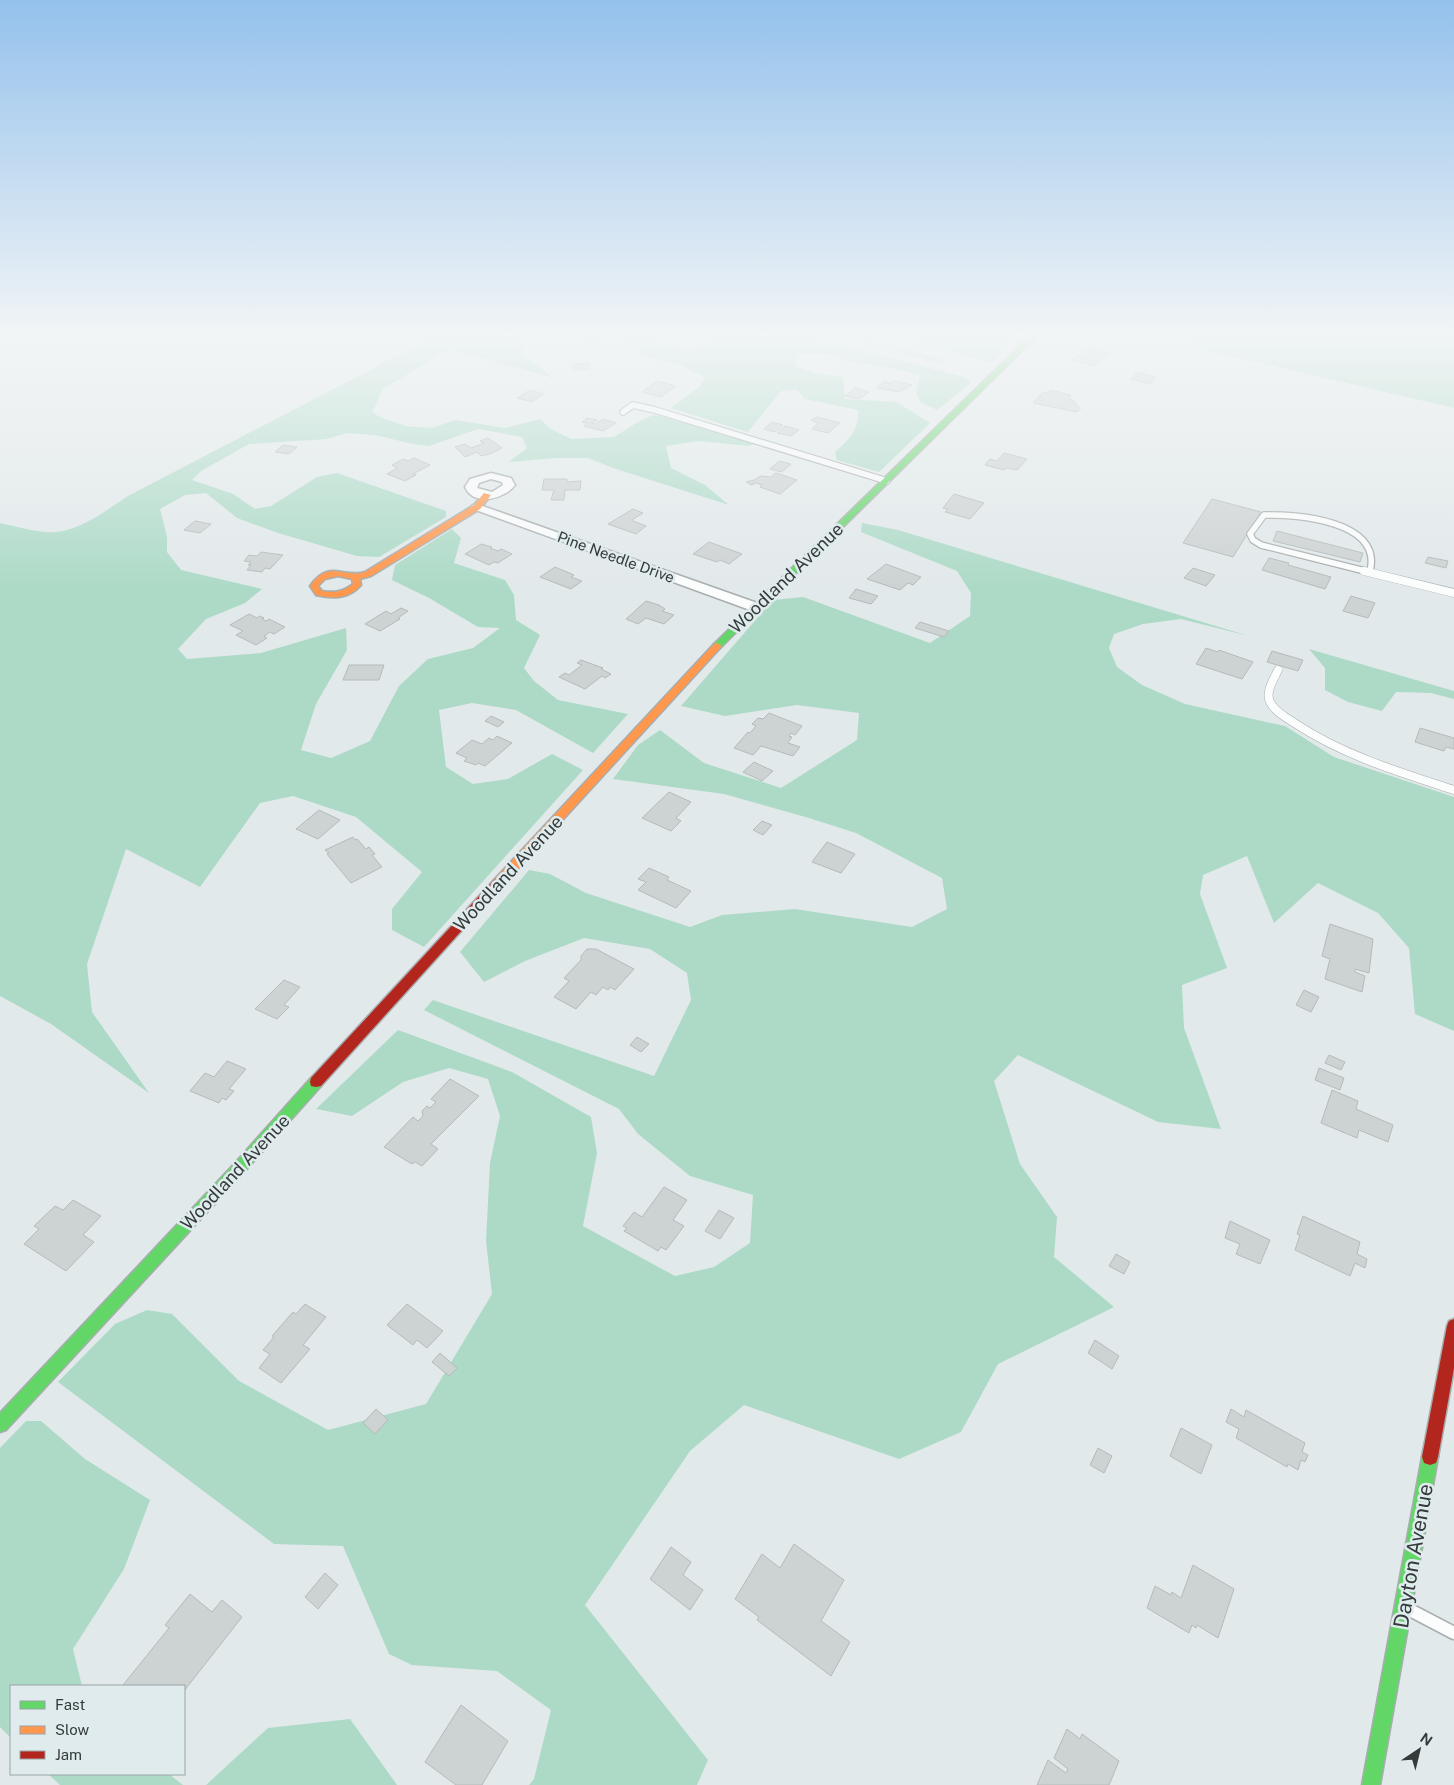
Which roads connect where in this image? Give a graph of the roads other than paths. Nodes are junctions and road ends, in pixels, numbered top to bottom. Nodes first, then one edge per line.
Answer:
1 (684, 420) edge
2 (949, 420) edge
3 (887, 481) junction
4 (487, 495) dead end
5 (477, 507) junction
6 (1370, 571) junction
7 (356, 578) dead end
8 (1454, 593) edge
9 (755, 606) junction
10 (1278, 670) dead end
11 (1454, 790) edge
12 (1454, 1326) edge
13 (0, 1424) edge
14 (1404, 1607) junction
15 (1454, 1633) edge
16 (1371, 1785) edge

1 - 3 lane
2 - 3 street, Woodland Avenue
3 - 9 street, Woodland Avenue
4 - 5 street
5 - 7 street
5 - 9 street, Pine Needle Drive
6 - 6 lane
6 - 8 lane
9 - 13 street, Woodland Avenue
10 - 11 lane
12 - 14 street, Dayton Avenue
14 - 15 lane
14 - 16 street, Dayton Avenue

